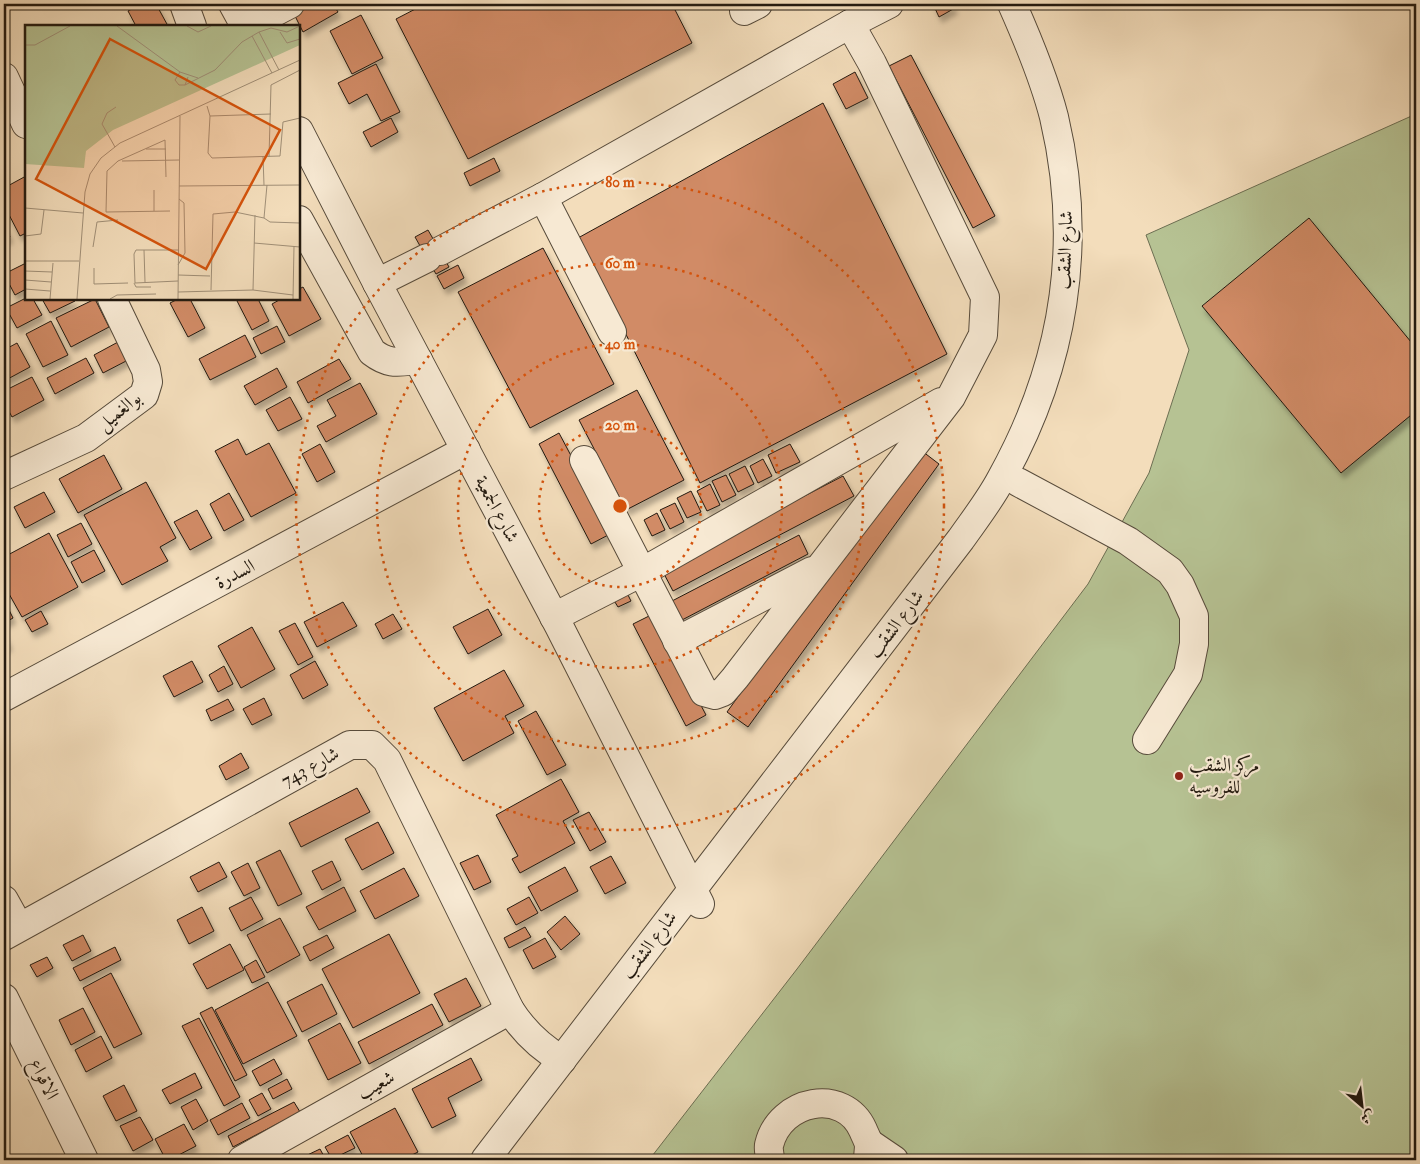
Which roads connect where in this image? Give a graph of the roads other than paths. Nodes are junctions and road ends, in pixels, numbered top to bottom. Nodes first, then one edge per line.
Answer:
1 (184, 4) edge
2 (233, 4) edge
3 (290, 4) edge
4 (889, 4) edge
5 (1012, 4) edge
6 (1030, 4) edge
7 (850, 24) junction
8 (192, 25) edge
9 (246, 25) edge
10 (249, 25) edge
11 (4, 77) edge
12 (25, 122) edge
13 (300, 133) edge
14 (543, 197) junction
15 (300, 222) edge
16 (377, 283) junction
17 (112, 300) edge
18 (612, 332) dead end
19 (418, 360) junction
20 (950, 397) junction
21 (466, 450) junction
22 (584, 460) dead end
23 (4, 476) edge
24 (1018, 482) junction
25 (820, 567) junction
26 (642, 572) junction
27 (554, 617) junction
28 (677, 641) junction
29 (4, 697) edge
30 (1147, 740) dead end
31 (792, 773) junction
32 (696, 897) junction
33 (4, 900) edge
34 (11, 931) edge
35 (4, 998) edge
36 (510, 1010) junction
37 (562, 1060) junction
38 (778, 1124) junction
39 (868, 1152) edge
40 (84, 1160) edge
41 (242, 1160) edge
42 (485, 1160) edge
43 (508, 1160) edge
44 (750, 1160) edge
45 (770, 1160) edge
46 (894, 1160) edge

1 - 8 street
2 - 9 street
3 - 10 street
4 - 7 street
5 - 31 street, شارع الشقب
6 - 24 street, شارع الشقب
7 - 14 street
7 - 20 street
11 - 12 street
13 - 16 street, شارع الجمعية
14 - 16 street
14 - 18 street
15 - 19 street
16 - 19 street, شارع الجمعية
17 - 23 street, بوالغميل
19 - 21 street, شارع الجمعية
20 - 25 street
20 - 26 street
21 - 27 street, شارع الجمعية
21 - 29 street, السدرة
22 - 26 street
24 - 30 street
24 - 31 street, شارع الشقب
25 - 28 street
25 - 28 street
26 - 27 street
26 - 28 street
27 - 32 street, شارع الجمعية
31 - 32 street, شارع الشقب
32 - 37 street, شارع الشقب
32 - 43 street, شارع الشقب
33 - 34 street
34 - 36 street, شارع 743
35 - 40 street, الاقواع
36 - 37 street, شارع 743
36 - 41 street, شعيب
37 - 42 street, شارع الشقب
38 - 39 street
38 - 44 street
38 - 45 street
39 - 46 street

